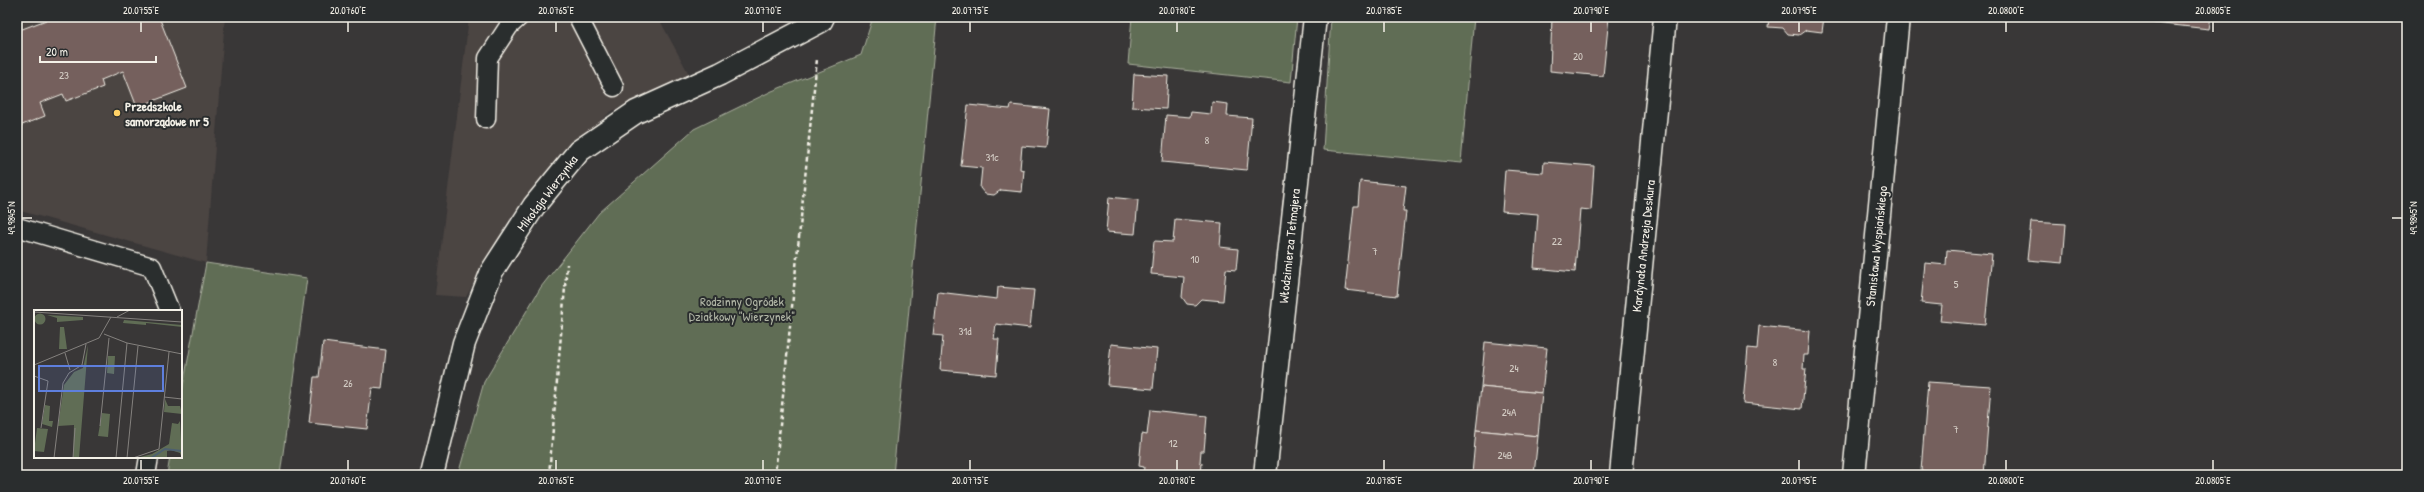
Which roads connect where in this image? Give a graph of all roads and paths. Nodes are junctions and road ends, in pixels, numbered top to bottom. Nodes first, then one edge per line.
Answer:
1 (519, 17) edge
2 (578, 17) edge
3 (1315, 17) edge
4 (1665, 17) edge
5 (1898, 17) edge
6 (822, 19) edge
7 (614, 87) dead end
8 (486, 119) dead end
9 (17, 227) edge
10 (567, 264) dead end
11 (170, 310) edge
12 (149, 458) edge
13 (146, 475) edge
14 (432, 475) edge
15 (549, 475) edge
16 (775, 475) edge
17 (1265, 475) edge
18 (1620, 475) edge
19 (1854, 475) edge

1 - 8 lane
2 - 7 lane
3 - 17 street, Włodzimierza Tetmajera
4 - 18 street, Kardynała Andrzeja Deskura
5 - 19 street, Stanisława Wyspiańskiego
6 - 14 street, Mikołaja Wierzynka
6 - 16 path
9 - 11 lane
10 - 15 path
12 - 13 lane

